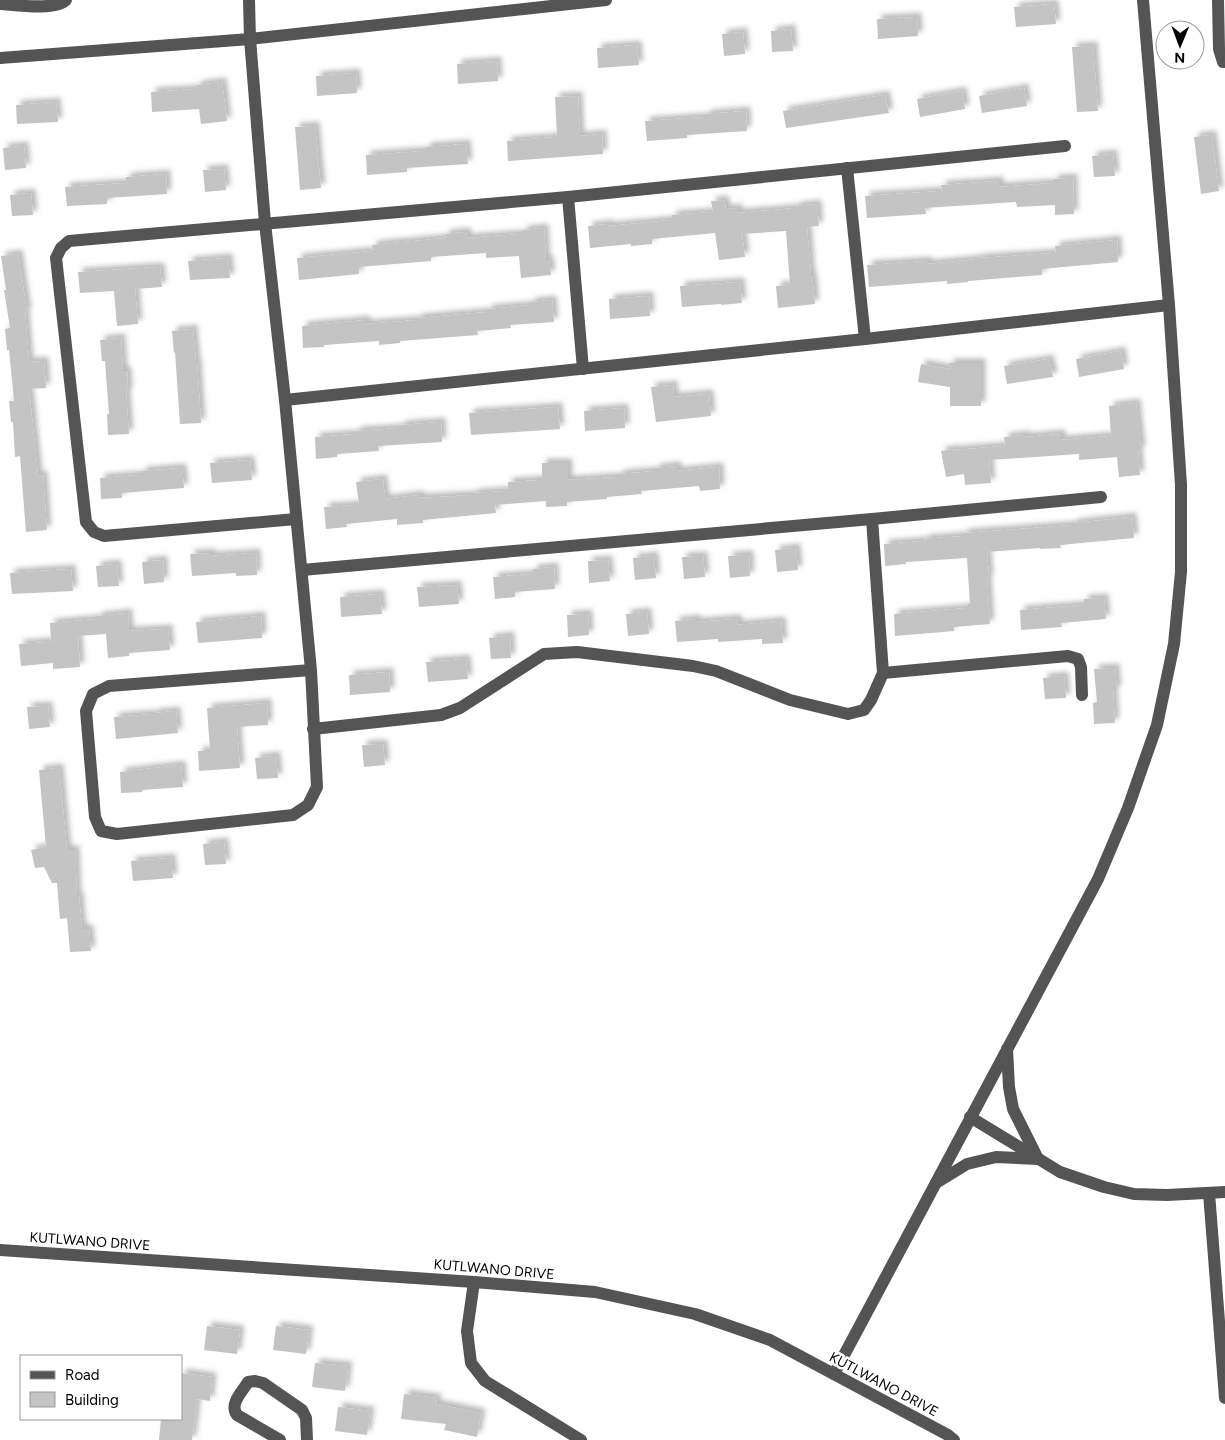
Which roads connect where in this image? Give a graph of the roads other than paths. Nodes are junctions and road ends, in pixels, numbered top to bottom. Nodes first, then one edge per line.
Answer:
1 (66, 0) edge
2 (249, 0) edge
3 (606, 0) edge
4 (1143, 0) edge
5 (1218, 0) edge
6 (0, 4) edge
7 (250, 39) junction
8 (0, 58) edge
9 (1225, 62) edge
10 (1065, 146) dead end
11 (847, 168) junction
12 (568, 197) junction
13 (265, 223) junction
14 (1168, 305) junction
15 (865, 339) junction
16 (583, 368) junction
17 (285, 400) junction
18 (1101, 496) dead end
19 (296, 519) junction
20 (872, 519) junction
21 (302, 570) junction
22 (311, 670) junction
23 (883, 673) junction
24 (1082, 695) dead end
25 (313, 728) junction
26 (1007, 1048) junction
27 (970, 1117) junction
28 (1038, 1159) junction
29 (936, 1183) junction
30 (1225, 1192) edge
31 (1209, 1193) junction
32 (0, 1250) edge
33 (474, 1282) junction
34 (834, 1374) junction
35 (1225, 1398) edge
36 (280, 1440) edge
37 (306, 1440) edge
38 (581, 1440) edge
39 (954, 1440) edge

1 - 6 street
2 - 7 street
3 - 7 street
4 - 14 street
5 - 9 street
7 - 8 street
7 - 13 street
10 - 11 street
11 - 12 street
11 - 15 street
12 - 13 street
12 - 16 street
13 - 17 street
13 - 19 street
14 - 15 street
14 - 26 street
15 - 16 street
16 - 17 street
17 - 19 street
18 - 20 street
19 - 21 street
20 - 21 street
20 - 23 street
21 - 22 street
22 - 25 street
22 - 25 street
23 - 24 street
23 - 25 street
26 - 27 street
26 - 28 street
27 - 28 street
27 - 29 street
28 - 29 street
28 - 31 street
29 - 34 street
30 - 31 street
31 - 35 street
32 - 33 street, KUTLWANO DRIVE
33 - 34 street, KUTLWANO DRIVE
33 - 38 street
34 - 39 street, KUTLWANO DRIVE
36 - 37 street

